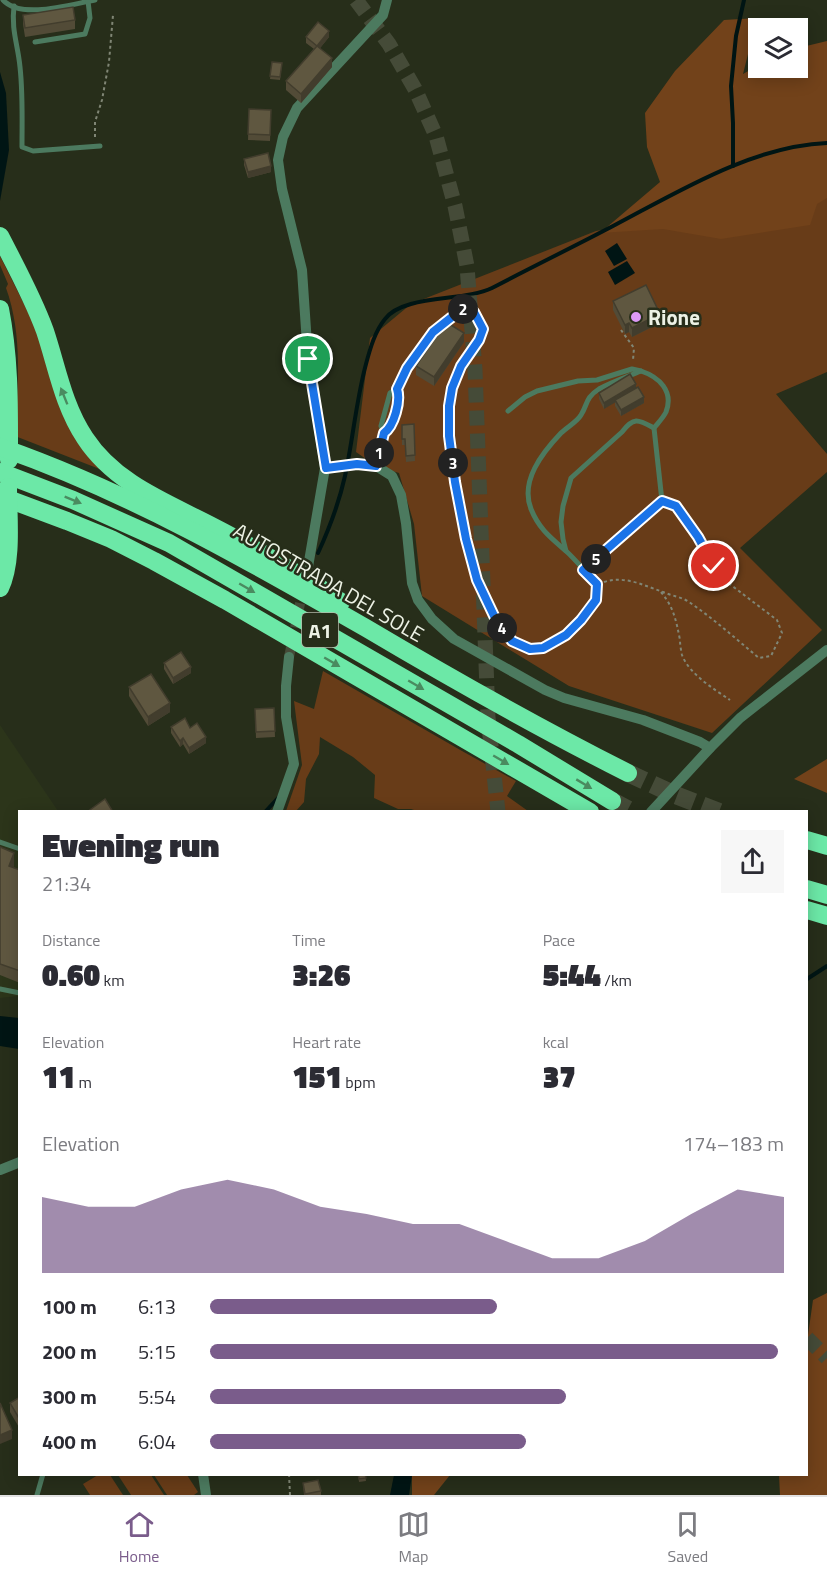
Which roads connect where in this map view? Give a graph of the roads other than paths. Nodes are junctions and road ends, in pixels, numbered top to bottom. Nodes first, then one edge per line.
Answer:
1 (3, 0) edge
2 (95, 0) edge
3 (387, 0) edge
4 (88, 1) edge
5 (14, 6) junction
6 (35, 42) dead end
7 (98, 146) road end
8 (0, 236) edge
9 (0, 309) edge
10 (641, 371) junction
11 (397, 389) junction
12 (508, 411) dead end
13 (654, 428) junction
14 (384, 433) junction
15 (0, 447) edge
16 (376, 466) junction
17 (326, 468) junction
18 (0, 472) edge
19 (0, 496) edge
20 (12, 506) edge
21 (566, 552) junction
22 (308, 567) dead end
23 (583, 570) junction
24 (0, 588) edge
25 (827, 650) edge
26 (409, 654) junction
27 (289, 657) tunnel mouth
28 (710, 748) junction
29 (628, 773) tunnel mouth
30 (612, 801) tunnel mouth
31 (278, 810) edge
32 (587, 810) edge
33 (653, 810) edge
34 (808, 840) edge
35 (0, 842) edge
36 (827, 846) edge
37 (18, 848) edge
38 (808, 889) edge
39 (827, 895) edge
40 (808, 910) edge
41 (827, 916) edge
42 (0, 989) edge
43 (18, 993) edge
44 (18, 1163) edge
45 (0, 1170) edge
46 (42, 1476) edge
47 (203, 1476) edge
48 (37, 1495) edge
49 (206, 1495) edge

1 - 5 lane
2 - 4 lane
3 - 17 street
4 - 5 lane
4 - 6 lane
5 - 7 lane
26 -> 8 highway
9 - 24 highway
10 - 12 lane
10 - 13 lane
10 - 21 lane
11 - 14 lane
11 - 14 lane
11 - 23 lane
13 - 21 lane
13 - 23 lane
14 - 16 lane
15 - 26 highway, AUTOSTRADA DEL SOLE / A1
16 - 17 street
16 - 28 street
17 - 22 street
18 -> 30 highway, A1
19 - 20 highway
20 -> 32 highway, A1
21 - 23 lane
25 - 28 street
26 - 29 highway, AUTOSTRADA DEL SOLE / A1
27 - 31 street
28 - 33 street
34 - 36 highway
35 - 37 lane
38 - 39 highway
40 - 41 highway
42 - 43 lane
44 - 45 street
46 - 48 lane
47 - 49 street

